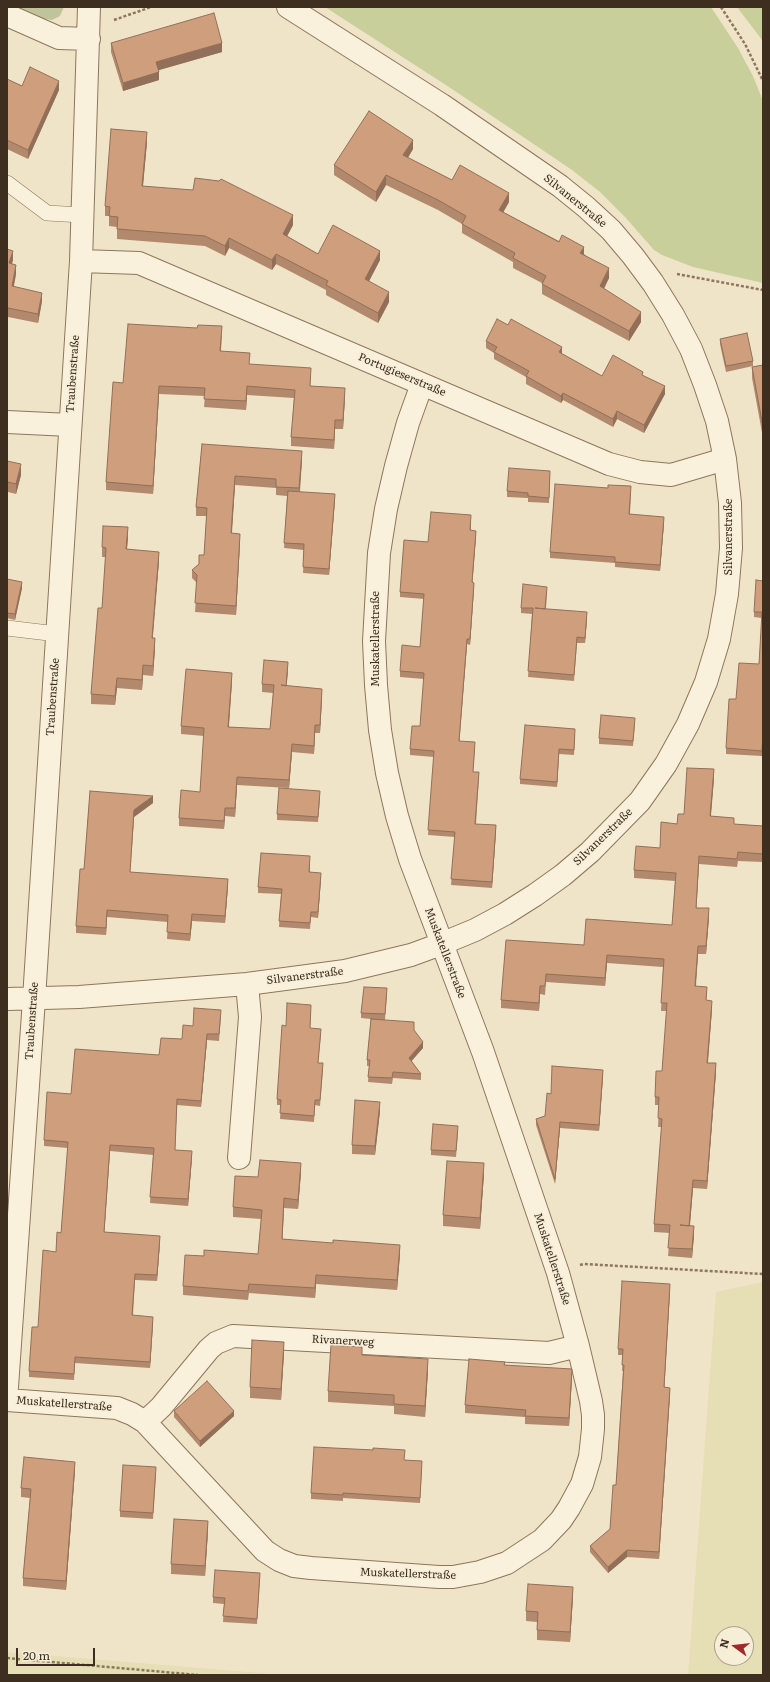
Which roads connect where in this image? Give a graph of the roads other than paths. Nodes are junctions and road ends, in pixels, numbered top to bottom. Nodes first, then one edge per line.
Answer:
1 (288, 7) edge
2 (7, 15) edge
3 (89, 23) edge
4 (7, 183) edge
5 (82, 214) junction
6 (81, 261) junction
7 (422, 384) junction
8 (7, 422) edge
9 (70, 425) junction
10 (725, 459) junction
11 (7, 628) edge
12 (57, 634) junction
13 (441, 944) junction
14 (247, 984) junction
15 (7, 999) edge
16 (34, 999) junction
17 (239, 1158) dead end
18 (13, 1222) edge
19 (578, 1346) junction
20 (7, 1387) edge
21 (7, 1400) edge
22 (145, 1422) junction

1 - 10 street, Silvanerstraße
2 - 3 street
3 - 5 street, Traubenstraße
4 - 5 lane
5 - 6 street, Traubenstraße
6 - 7 street, Portugieserstraße
6 - 9 street, Traubenstraße
7 - 10 street, Portugieserstraße
7 - 13 street, Muskatellerstraße
8 - 9 street
9 - 12 street, Traubenstraße
10 - 13 street, Silvanerstraße
11 - 12 lane
12 - 16 street, Traubenstraße
13 - 14 street, Silvanerstraße
13 - 19 street, Muskatellerstraße
14 - 16 street, Silvanerstraße
14 - 17 street
15 - 16 street, Silvanerstraße
16 - 18 street, Traubenstraße
18 - 20 street, Traubenstraße
19 - 22 street, Rivanerweg
19 - 22 street, Muskatellerstraße
21 - 22 street, Muskatellerstraße

